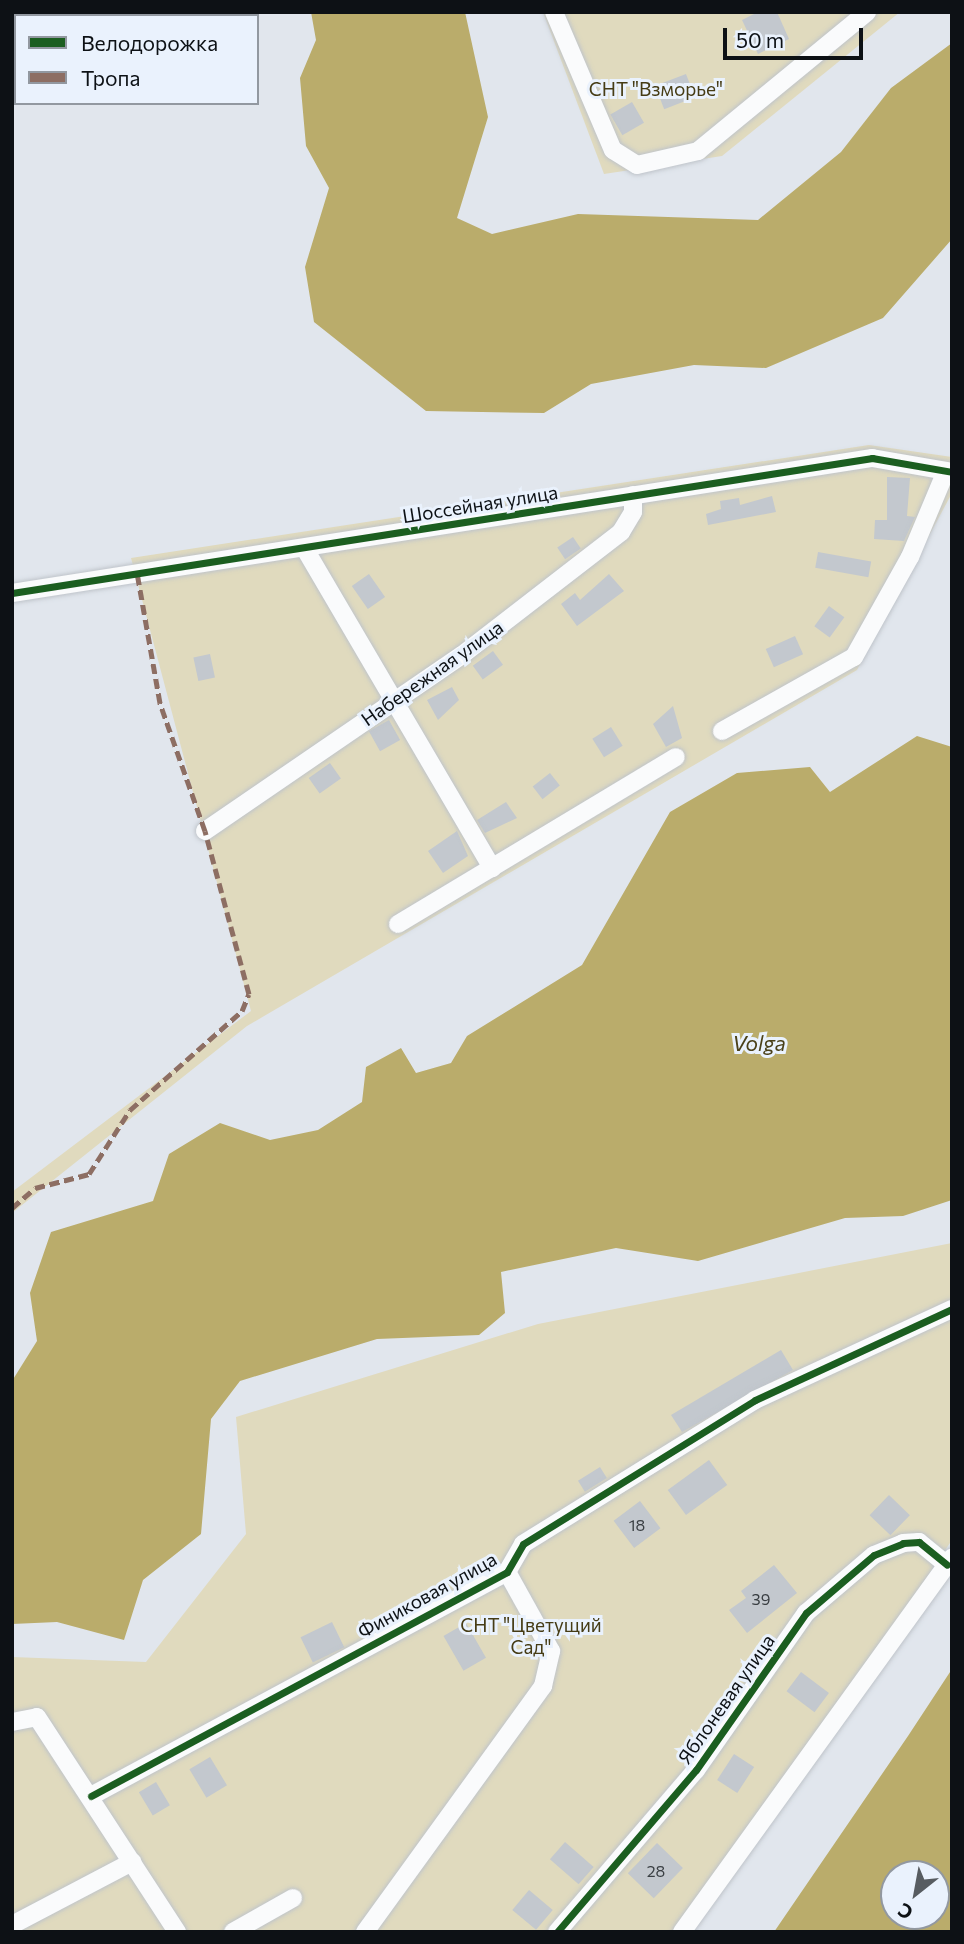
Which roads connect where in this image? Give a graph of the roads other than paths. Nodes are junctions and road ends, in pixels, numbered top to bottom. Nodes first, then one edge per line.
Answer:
1 (554, 12) edge
2 (867, 12) edge
3 (949, 472) edge
4 (634, 495) junction
5 (305, 549) junction
6 (12, 593) edge
7 (393, 701) junction
8 (722, 731) dead end
9 (676, 757) dead end
10 (205, 831) dead end
11 (492, 868) junction
12 (398, 924) dead end
13 (952, 1309) edge
14 (949, 1561) edge
15 (507, 1572) junction
16 (12, 1722) edge
17 (91, 1796) junction
18 (132, 1862) junction
19 (293, 1898) dead end
20 (12, 1924) edge
21 (177, 1932) edge
22 (233, 1932) edge
23 (365, 1932) edge
24 (556, 1932) edge
25 (682, 1932) edge

1 - 2 street
3 - 4 street, Шоссейная улица
3 - 8 street
4 - 5 street, Шоссейная улица
4 - 7 street, Набережная улица
5 - 6 street, Шоссейная улица
5 - 7 street
7 - 10 street, Набережная улица
7 - 11 street
9 - 11 street
11 - 12 street
13 - 15 street, Финиковая улица
14 - 24 street, Яблоневая улица
14 - 25 street
15 - 17 street, Финиковая улица
15 - 23 street
16 - 17 street
17 - 18 street
18 - 20 street
18 - 21 street
19 - 22 street

